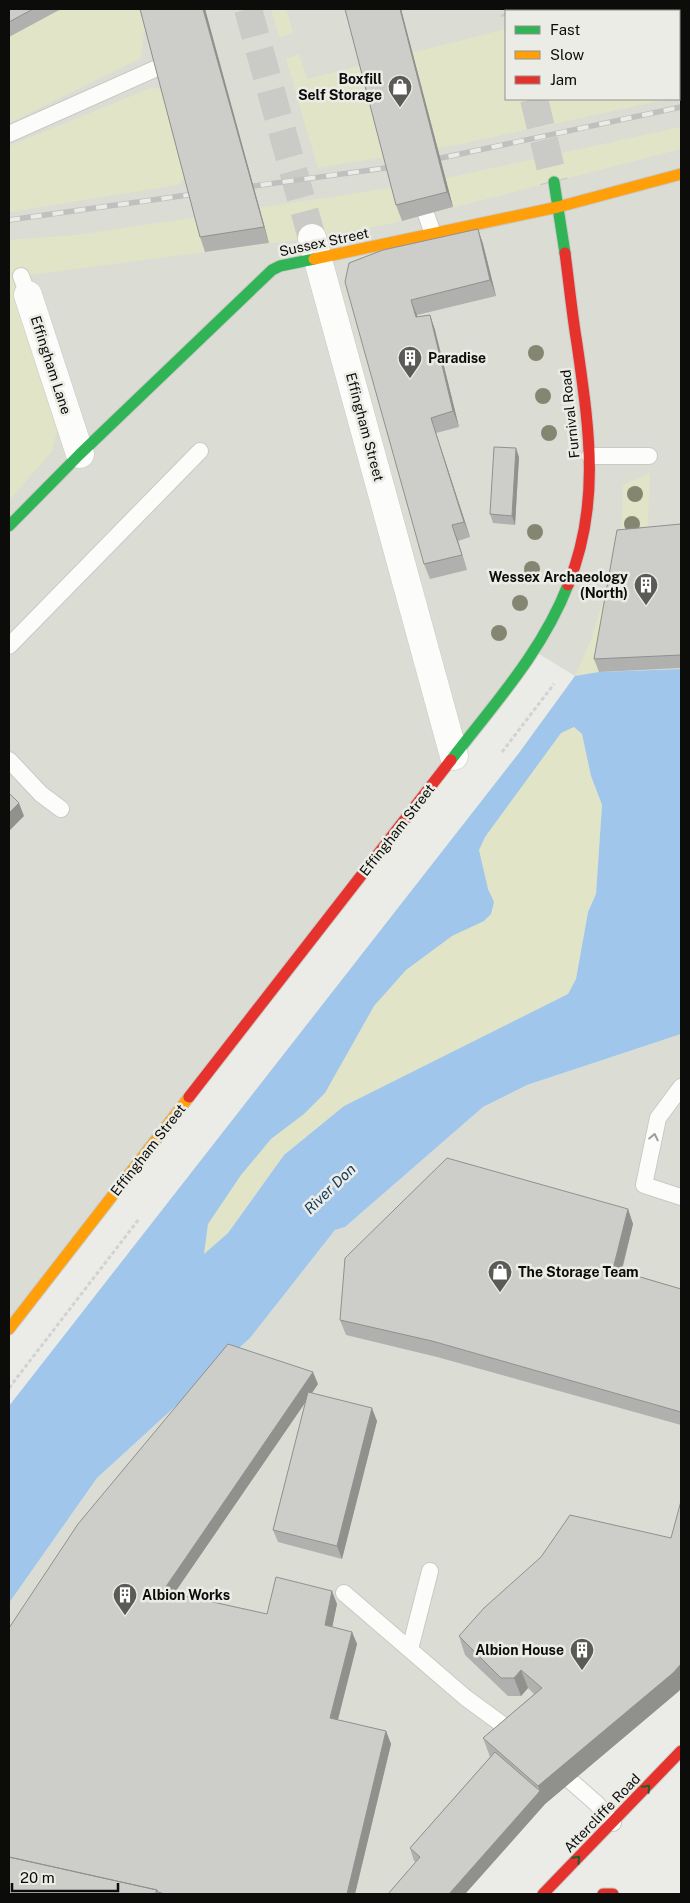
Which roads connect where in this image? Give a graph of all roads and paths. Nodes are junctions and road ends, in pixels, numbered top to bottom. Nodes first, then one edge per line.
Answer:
1 (191, 53) edge
2 (9, 134) edge
3 (681, 174) edge
4 (554, 182) tunnel mouth
5 (558, 206) junction
6 (426, 214) edge
7 (433, 234) junction
8 (316, 249) junction
9 (25, 286) dead end
10 (200, 451) dead end
11 (80, 454) junction
12 (590, 456) junction
13 (649, 456) dead end
14 (9, 526) edge
15 (9, 646) edge
16 (454, 756) junction
17 (9, 760) edge
18 (61, 809) dead end
19 (681, 1087) edge
20 (681, 1196) edge
21 (9, 1329) edge
22 (430, 1570) dead end
23 (344, 1593) dead end
24 (410, 1650) junction
25 (530, 1746) edge
26 (681, 1751) edge
27 (544, 1757) edge
28 (613, 1823) junction
29 (543, 1894) edge
30 (603, 1894) edge
31 (613, 1894) edge

1 - 2 lane
3 - 5 main road, Sussex Street
4 - 5 main road, Furnival Road
5 - 7 main road, Sussex Street
5 - 12 main road, Furnival Road
6 - 7 lane
7 - 8 main road, Sussex Street
8 - 11 main road, Sussex Street
8 - 16 street, Effingham Street
9 - 11 street, Effingham Lane
10 - 15 lane
11 - 14 main road, Sussex Street
12 - 13 lane
12 - 16 main road, Furnival Road
16 - 21 main road, Effingham Street
17 - 18 lane
20 -> 19 lane
22 - 24 lane
23 - 24 lane
24 - 25 lane
28 -> 26 main road, Attercliffe Road
27 - 28 lane
29 -> 28 main road, Attercliffe Road
30 - 31 main road

